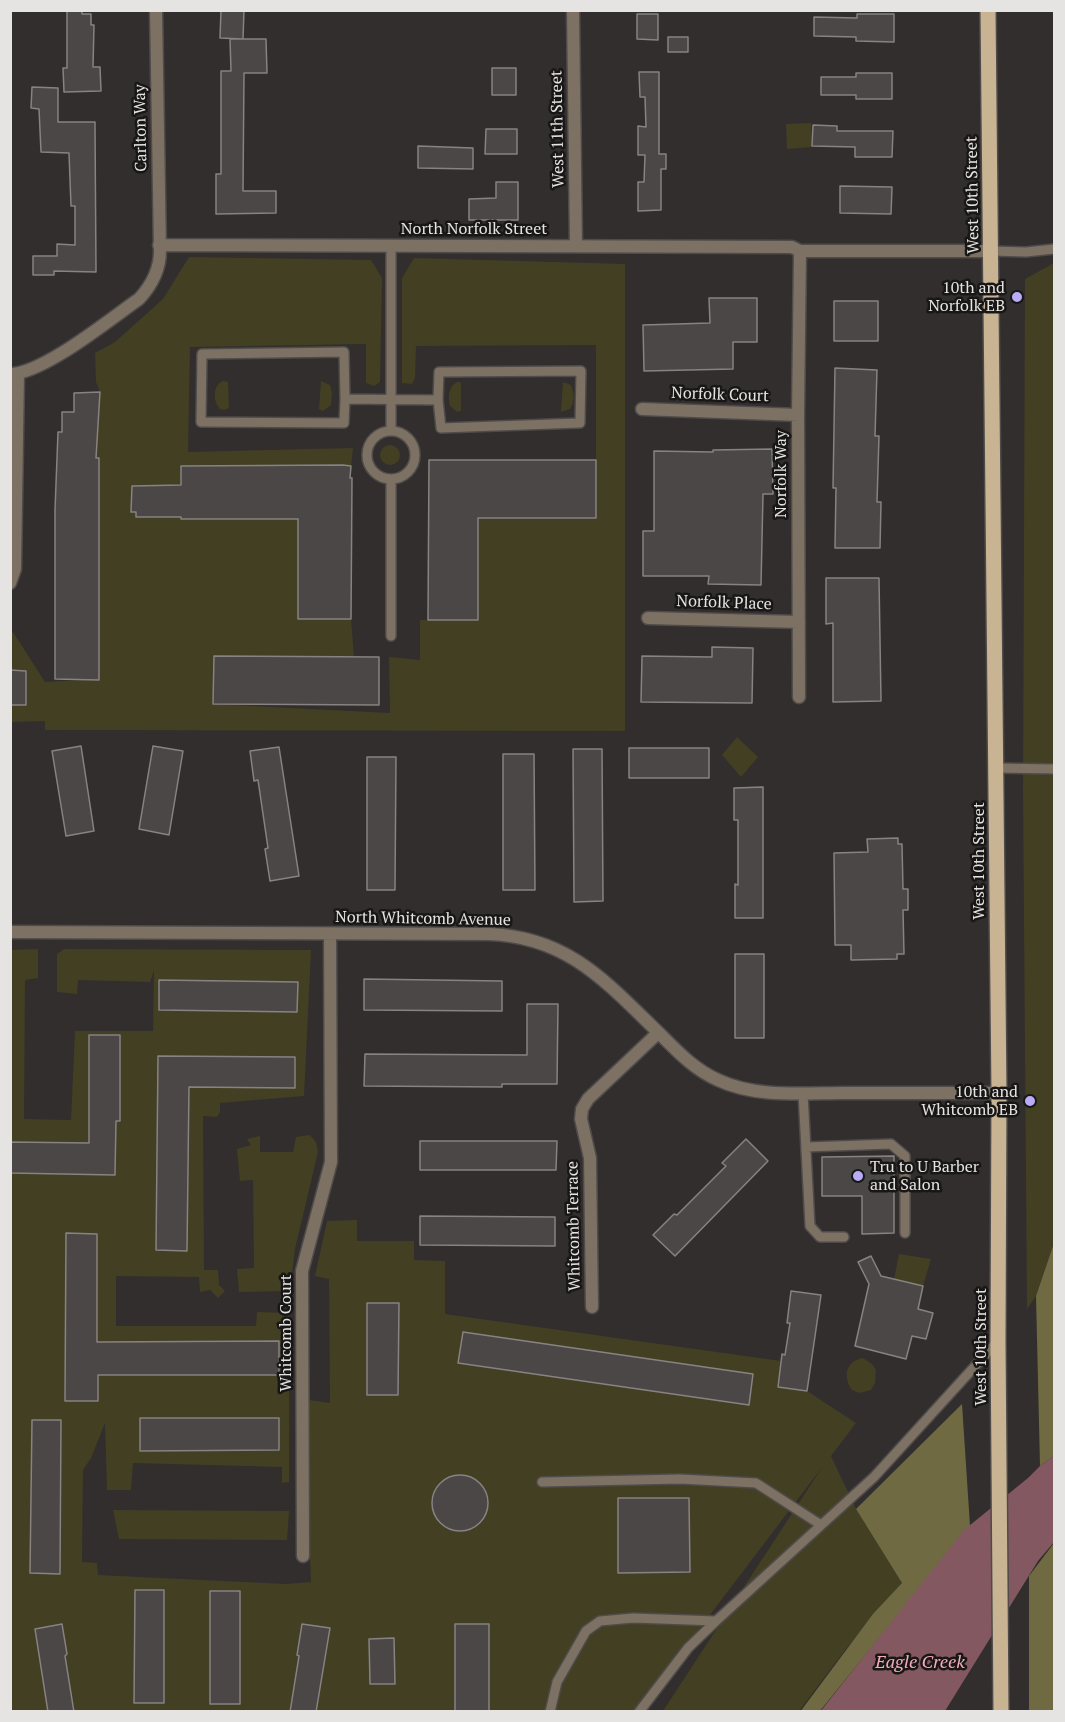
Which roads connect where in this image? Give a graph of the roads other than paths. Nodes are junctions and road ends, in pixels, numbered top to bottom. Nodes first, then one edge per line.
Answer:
1 (156, 10) edge
2 (573, 10) edge
3 (988, 10) edge
4 (159, 245) junction
5 (391, 245) junction
6 (576, 246) junction
7 (1054, 249) edge
8 (800, 251) junction
9 (992, 251) junction
10 (14, 374) edge
11 (345, 399) junction
12 (391, 399) junction
13 (438, 400) junction
14 (642, 409) dead end
15 (798, 415) junction
16 (391, 430) junction
17 (391, 479) junction
18 (10, 583) edge
19 (648, 618) dead end
20 (799, 622) junction
21 (391, 636) dead end
22 (799, 698) dead end
23 (996, 768) junction
24 (1054, 769) edge
25 (10, 932) edge
26 (330, 934) junction
27 (658, 1032) junction
28 (803, 1093) junction
29 (999, 1093) junction
30 (806, 1147) junction
31 (905, 1233) dead end
32 (844, 1237) dead end
33 (592, 1307) dead end
34 (998, 1341) junction
35 (542, 1482) dead end
36 (821, 1525) junction
37 (303, 1556) dead end
38 (716, 1621) junction
39 (550, 1712) edge
40 (639, 1712) edge
41 (1001, 1712) edge

1 - 4 street, Carlton Way
2 - 6 street, West 11th Street
3 - 9 main road, West 10th Street
4 - 5 street, North Norfolk Street
4 - 10 street
5 - 6 street, North Norfolk Street
5 - 12 lane
6 - 8 street, North Norfolk Street
7 - 9 lane
8 - 9 street, North Norfolk Street
8 - 15 street, Norfolk Way
9 - 23 main road, West 10th Street
10 - 18 street
11 - 11 lane
11 - 12 lane
12 - 13 lane
12 - 16 lane
13 - 13 lane
14 - 15 street, Norfolk Court
15 - 20 street, Norfolk Way
16 - 17 lane
16 - 17 lane
17 - 21 lane
19 - 20 street, Norfolk Place
20 - 22 street, Norfolk Way
23 - 24 lane
23 - 29 main road, West 10th Street
25 - 26 street, North Whitcomb Avenue
26 - 27 street, North Whitcomb Avenue
26 - 37 street, Whitcomb Court
27 - 28 street, North Whitcomb Avenue
27 - 33 street, Whitcomb Terrace
28 - 29 street, North Whitcomb Avenue
28 - 30 lane
29 - 34 main road, West 10th Street
30 - 31 lane
30 - 32 lane
34 - 36 lane
34 - 41 main road, West 10th Street
35 - 36 lane
36 - 38 lane
38 - 39 lane
38 - 40 lane

